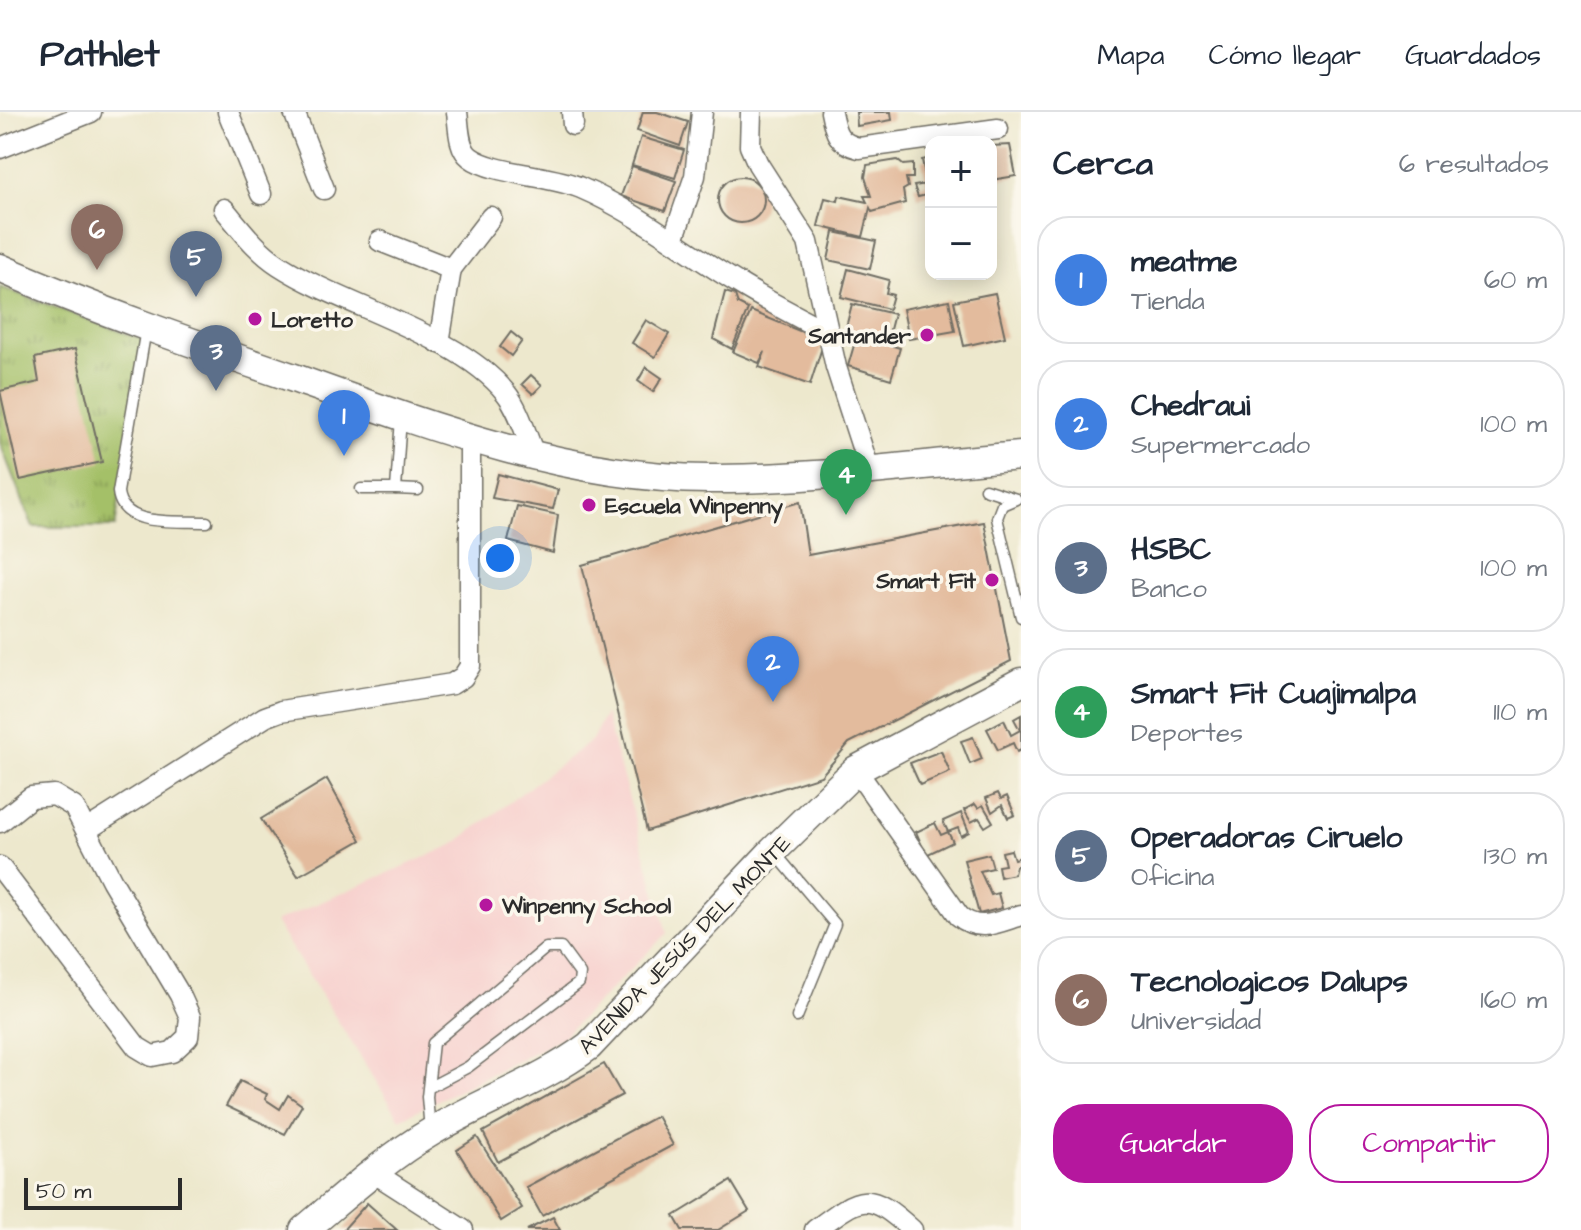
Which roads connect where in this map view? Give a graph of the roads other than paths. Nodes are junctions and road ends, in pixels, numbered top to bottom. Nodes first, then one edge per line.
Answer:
1 (91, 112) edge
2 (228, 112) edge
3 (294, 112) edge
4 (457, 112) edge
5 (702, 112) edge
6 (751, 112) edge
7 (831, 112) edge
8 (998, 129) dead end
9 (0, 148) edge
10 (324, 189) dead end
11 (261, 194) dead end
12 (224, 209) dead end
13 (491, 217) dead end
14 (673, 240) junction
15 (380, 241) dead end
16 (0, 268) edge
17 (451, 269) junction
18 (146, 327) junction
19 (829, 333) junction
20 (439, 343) junction
21 (402, 416) junction
22 (470, 437) junction
23 (534, 454) junction
24 (1021, 456) edge
25 (869, 469) junction
26 (361, 489) dead end
27 (396, 489) junction
28 (985, 489) dead end
29 (418, 490) dead end
30 (207, 522) dead end
31 (1021, 617) edge
32 (1021, 682) edge
33 (856, 770) junction
34 (0, 822) edge
35 (88, 829) junction
36 (773, 851) junction
37 (0, 867) edge
38 (1021, 915) edge
39 (797, 1017) dead end
40 (428, 1088) junction
41 (430, 1132) junction
42 (373, 1172) junction
43 (304, 1230) edge
44 (463, 1230) edge
45 (815, 1230) edge
46 (912, 1230) edge

1 - 9 street
2 - 11 street
3 - 10 street
4 - 14 street
5 - 14 street
6 - 19 street
7 - 8 street
12 - 20 street
13 - 17 street
14 - 19 street
15 - 17 street
16 - 18 main road
17 - 20 street
18 - 21 main road
18 - 30 lane
19 - 25 street
20 - 23 street
21 - 22 main road
21 - 27 lane
22 - 23 main road
22 - 35 street
23 - 25 main road
24 - 25 main road
26 - 27 lane
27 - 29 lane
28 - 31 lane
32 - 33 main road, AVENIDA JESÚS DEL MONTE
33 - 36 main road, AVENIDA JESÚS DEL MONTE
33 - 38 street
34 - 35 street
35 - 37 street
36 - 39 lane
36 - 41 main road, AVENIDA JESÚS DEL MONTE
40 - 40 lane
40 - 41 lane
41 - 42 main road, AVENIDA JESÚS DEL MONTE
42 - 43 main road, AVENIDA JESÚS DEL MONTE
42 - 44 street
45 - 46 street

